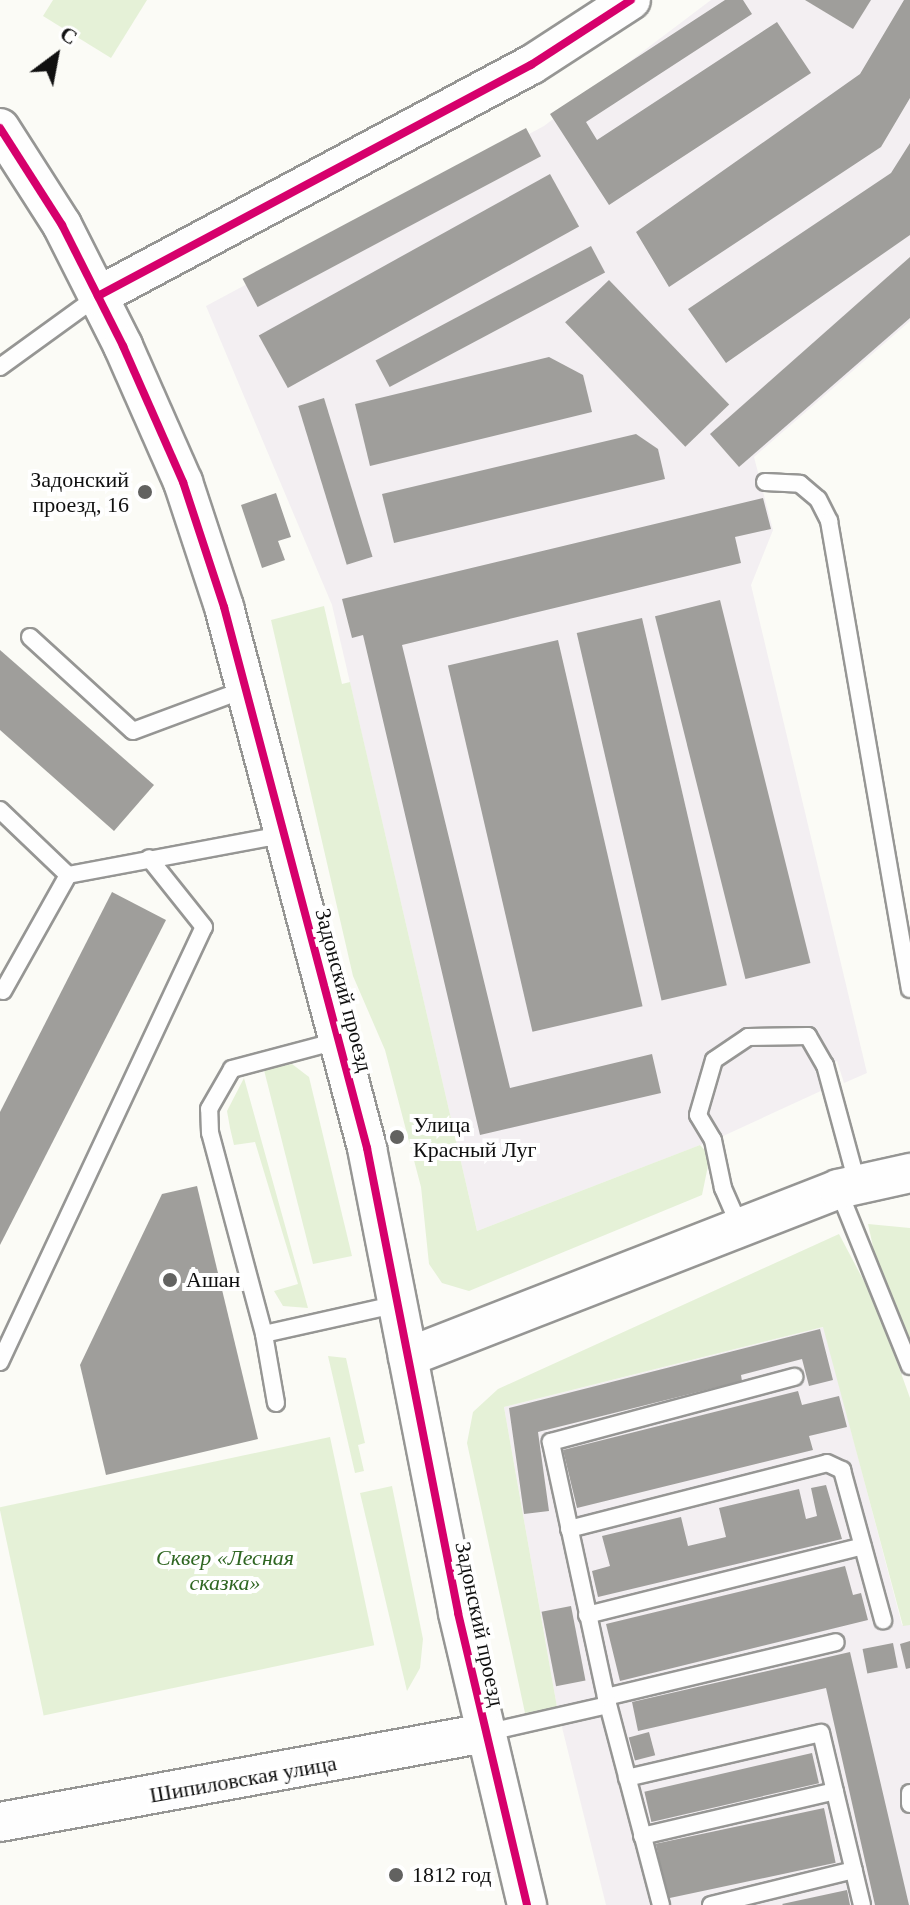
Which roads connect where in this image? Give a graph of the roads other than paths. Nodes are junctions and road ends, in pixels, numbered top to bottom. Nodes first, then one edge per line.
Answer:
1 (631, 0) edge
2 (0, 128) edge
3 (98, 296) junction
4 (0, 367) edge
5 (765, 482) dead end
6 (30, 637) dead end
7 (246, 689) junction
8 (0, 810) edge
9 (282, 835) junction
10 (149, 858) junction
11 (68, 875) junction
12 (910, 989) edge
13 (3, 991) dead end
14 (341, 1040) junction
15 (910, 1153) edge
16 (910, 1173) edge
17 (848, 1186) junction
18 (741, 1228) junction
19 (398, 1304) junction
20 (264, 1334) junction
21 (408, 1357) junction
22 (0, 1362) edge
23 (910, 1366) edge
24 (794, 1377) dead end
25 (276, 1403) dead end
26 (569, 1529) junction
27 (863, 1546) junction
28 (587, 1615) junction
29 (883, 1620) dead end
30 (836, 1642) dead end
31 (607, 1701) junction
32 (485, 1733) junction
33 (627, 1778) junction
34 (835, 1791) junction
35 (910, 1793) edge
36 (910, 1804) edge
37 (0, 1822) edge
38 (642, 1836) junction
39 (854, 1870) junction
40 (527, 1905) edge
41 (661, 1905) edge
42 (711, 1905) edge
43 (862, 1905) edge

1 - 3 street
2 - 3 street, Задонский проезд
3 - 4 lane
3 - 7 street, Задонский проезд
5 - 12 lane
6 - 7 lane
7 - 9 street, Задонский проезд
8 - 11 lane
9 - 10 lane
9 - 14 street, Задонский проезд
10 - 11 lane
10 - 22 lane
11 - 13 lane
14 - 19 street, Задонский проезд
14 - 20 lane
15 - 17 street
16 - 17 street
17 - 18 street
17 - 18 lane
17 - 23 lane
18 - 21 street
19 - 20 lane
19 - 21 street, Задонский проезд
20 - 25 lane
21 - 32 street, Задонский проезд
24 - 26 lane
26 - 27 lane
26 - 28 lane
27 - 28 lane
27 - 29 lane
28 - 31 lane
30 - 31 lane
31 - 32 lane
31 - 33 lane
32 - 37 street, Шипиловская улица
32 - 40 street, Задонский проезд
33 - 34 lane
33 - 38 lane
34 - 38 lane
34 - 39 lane
35 - 36 lane
38 - 41 lane
39 - 42 lane
39 - 43 lane

